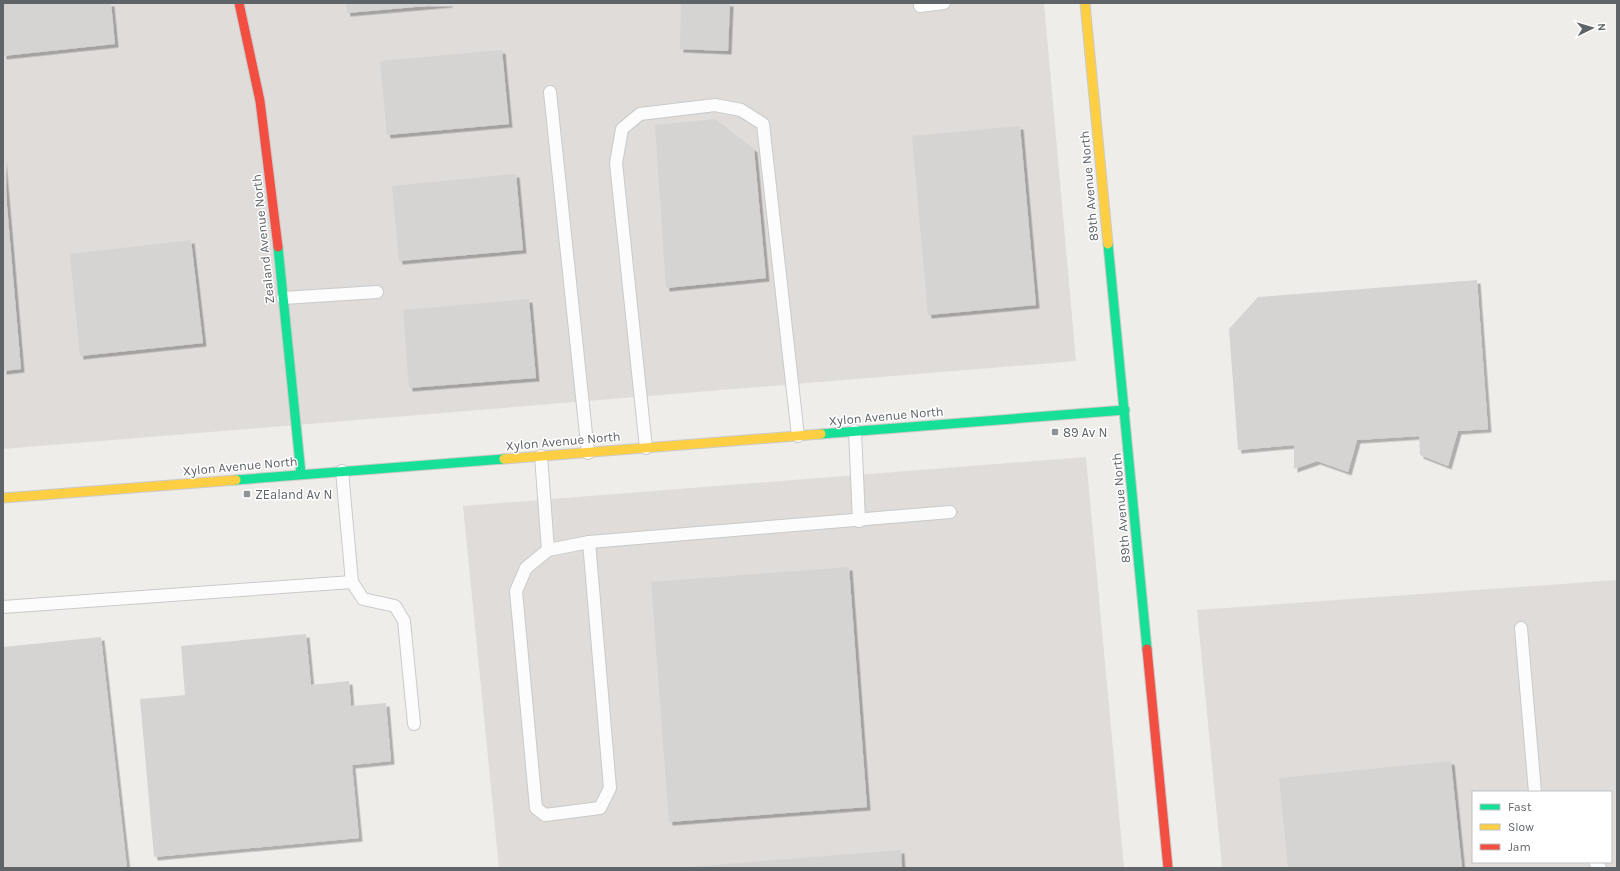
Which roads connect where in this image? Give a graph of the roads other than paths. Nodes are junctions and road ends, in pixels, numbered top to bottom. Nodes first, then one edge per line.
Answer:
1 (239, 3) edge
2 (944, 3) edge
3 (1085, 3) edge
4 (920, 6) dead end
5 (550, 92) dead end
6 (377, 292) dead end
7 (283, 298) junction
8 (1125, 410) junction
9 (855, 432) junction
10 (798, 436) junction
11 (646, 448) junction
12 (588, 453) junction
13 (541, 456) junction
14 (342, 471) junction
15 (301, 474) junction
16 (3, 498) edge
17 (950, 512) dead end
18 (859, 520) junction
19 (589, 542) junction
20 (548, 550) junction
21 (352, 582) junction
22 (3, 607) edge
23 (1521, 628) dead end
24 (414, 724) dead end
25 (1535, 791) edge
26 (1168, 868) edge

1 - 7 street, Zealand Avenue North
2 - 4 lane
3 - 8 street, 89th Avenue North
5 - 12 lane
6 - 7 lane
7 - 15 street, Zealand Avenue North
8 - 9 street, Xylon Avenue North
8 - 26 street, 89th Avenue North
9 - 10 street, Xylon Avenue North
9 - 18 lane
10 - 11 street, Xylon Avenue North
10 - 11 lane
11 - 12 street, Xylon Avenue North
12 - 13 street, Xylon Avenue North
13 - 14 street, Xylon Avenue North
13 - 20 lane
14 - 15 street, Xylon Avenue North
14 - 21 lane
15 - 16 street, Xylon Avenue North
17 - 18 lane
18 - 19 lane
19 - 20 lane
19 - 20 lane
21 - 22 lane
21 - 24 lane
23 - 25 lane

